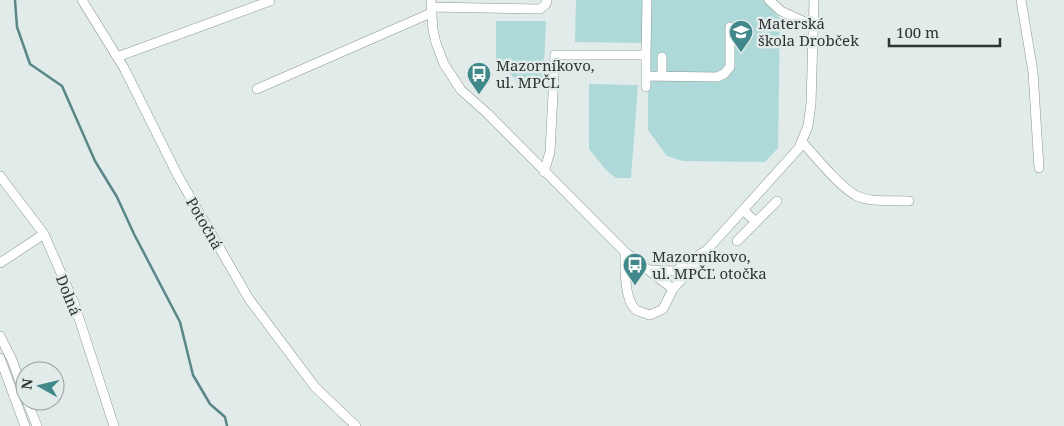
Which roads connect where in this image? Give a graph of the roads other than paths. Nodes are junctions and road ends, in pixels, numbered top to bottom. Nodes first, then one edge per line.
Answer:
1 (82, 0) edge
2 (547, 0) edge
3 (647, 0) edge
4 (769, 0) edge
5 (814, 0) edge
6 (1021, 0) edge
7 (270, 1) edge
8 (431, 6) edge
9 (814, 26) junction
10 (730, 28) dead end
11 (646, 55) junction
12 (117, 56) junction
13 (662, 57) dead end
14 (646, 76) junction
15 (662, 76) junction
16 (646, 86) dead end
17 (257, 89) dead end
18 (802, 142) junction
19 (1039, 168) dead end
20 (544, 172) junction
21 (0, 176) edge
22 (777, 201) dead end
23 (909, 201) dead end
24 (743, 210) junction
25 (756, 222) junction
26 (44, 234) junction
27 (737, 241) dead end
28 (706, 250) junction
29 (625, 252) junction
30 (0, 263) edge
31 (650, 270) junction
32 (673, 290) junction
33 (0, 336) edge
34 (0, 358) edge
35 (15, 368) edge
36 (31, 411) edge
37 (25, 426) edge
38 (37, 426) edge
39 (114, 426) edge
40 (356, 426) edge

1 - 12 street, Potočná
2 - 8 street
3 - 11 street
4 - 9 street
5 - 9 street
6 - 19 street
7 - 12 street
8 - 17 street
8 - 20 street
9 - 18 street
10 - 15 street
11 - 14 street
11 - 20 street
12 - 40 street, Potočná
13 - 15 street
14 - 15 street
14 - 16 street
18 - 23 street
18 - 24 street
20 - 29 street
21 - 26 street, Dolná
22 - 25 street
24 - 25 street
24 - 28 street
25 - 27 street
26 - 30 street
26 - 39 street, Dolná
28 - 31 street
28 - 32 street
29 - 31 street
29 - 32 street
31 - 32 street
33 - 35 street
34 - 37 street
36 - 38 street

